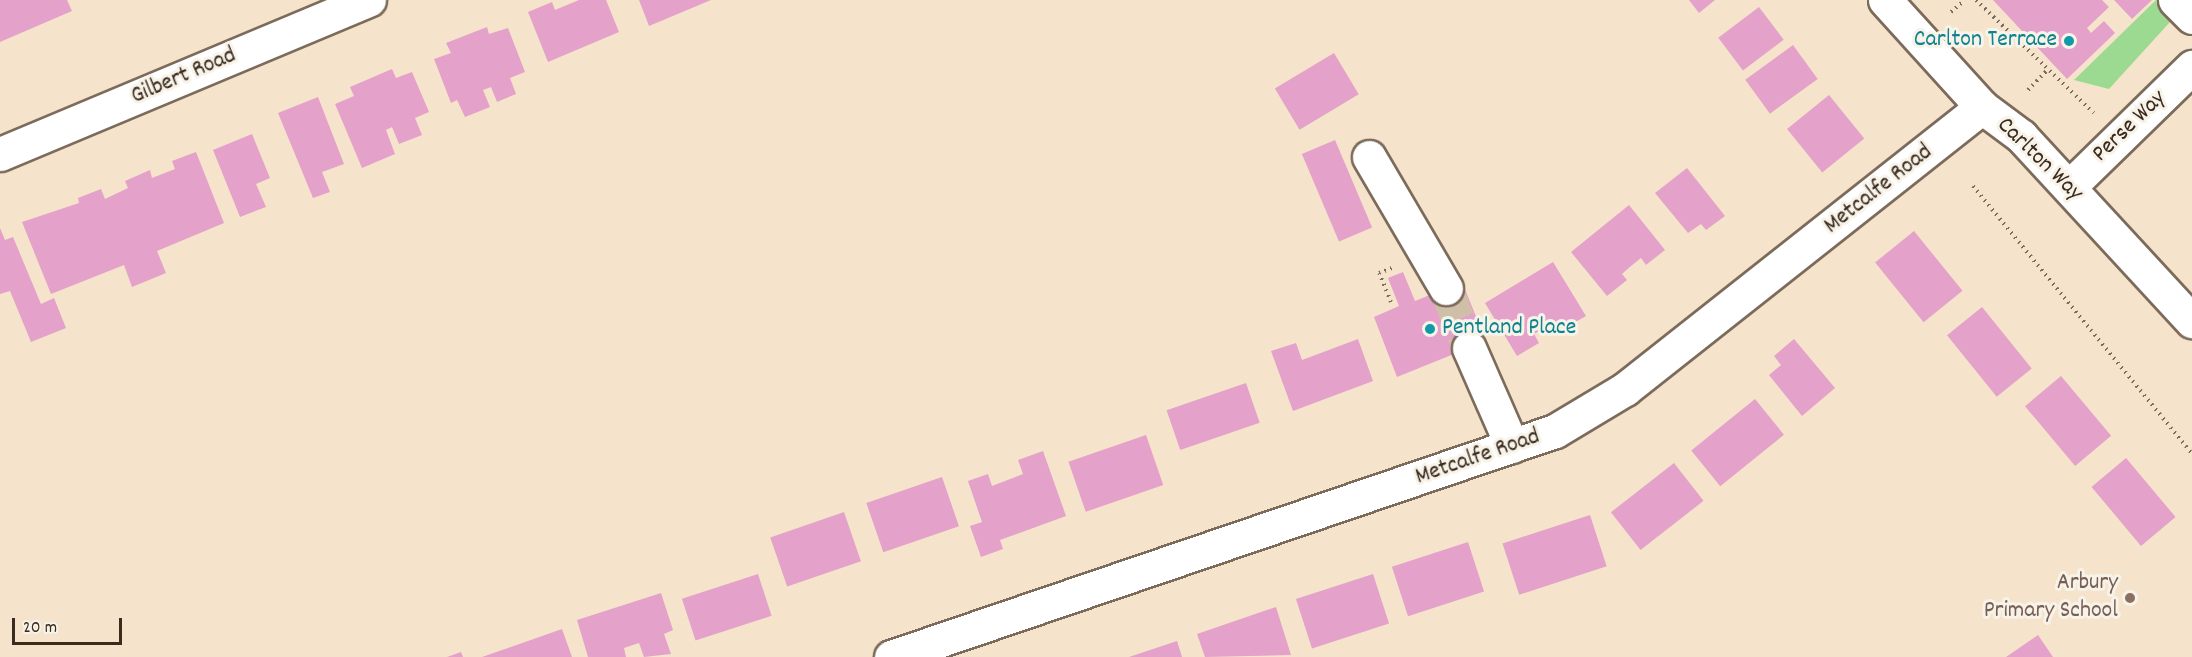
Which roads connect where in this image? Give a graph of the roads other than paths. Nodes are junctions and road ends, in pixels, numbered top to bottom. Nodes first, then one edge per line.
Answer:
1 (369, 0) edge
2 (1885, 0) edge
3 (2175, 0) edge
4 (2192, 17) edge
5 (2192, 67) edge
6 (1982, 107) junction
7 (0, 154) edge
8 (1369, 157) dead end
9 (2069, 187) junction
10 (1446, 288) tunnel mouth
11 (2192, 321) edge
12 (1469, 348) tunnel mouth
13 (1512, 446) junction
14 (891, 657) edge

1 - 7 street, Gilbert Road
2 - 6 street, Carlton Way
3 - 4 street
5 - 9 street, Perse Way
6 - 9 street, Carlton Way
6 - 13 street, Metcalfe Road
8 - 10 street
9 - 11 street, Carlton Way
12 - 13 street
13 - 14 street, Metcalfe Road

